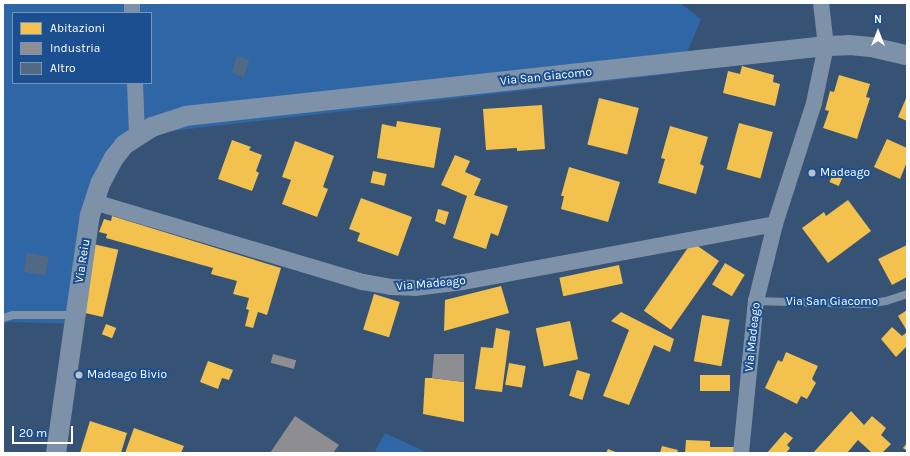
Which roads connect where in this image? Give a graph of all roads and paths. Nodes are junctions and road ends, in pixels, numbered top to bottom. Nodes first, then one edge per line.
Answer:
1 (821, 3) edge
2 (826, 46) junction
3 (907, 55) edge
4 (135, 84) edge
5 (185, 116) joint
6 (137, 136) junction
7 (94, 202) junction
8 (775, 224) junction
9 (907, 294) edge
10 (756, 300) junction
11 (74, 315) junction
12 (3, 318) edge
13 (56, 453) edge
14 (741, 453) edge

1 - 2 street, Via Madeago
2 - 3 street, Via San Giacomo
2 - 5 street, Via San Giacomo
2 - 8 street, Via Madeago
4 - 6 street
5 - 6 street, Via Reiu
6 - 7 street, Via Reiu
7 - 8 street, Via Madeago
7 - 11 street, Via Reiu
8 - 10 street, Via Madeago
9 - 10 lane, Via San Giacomo
10 - 14 street, Via Madeago
11 - 12 lane
11 - 13 street, Via Reiu

